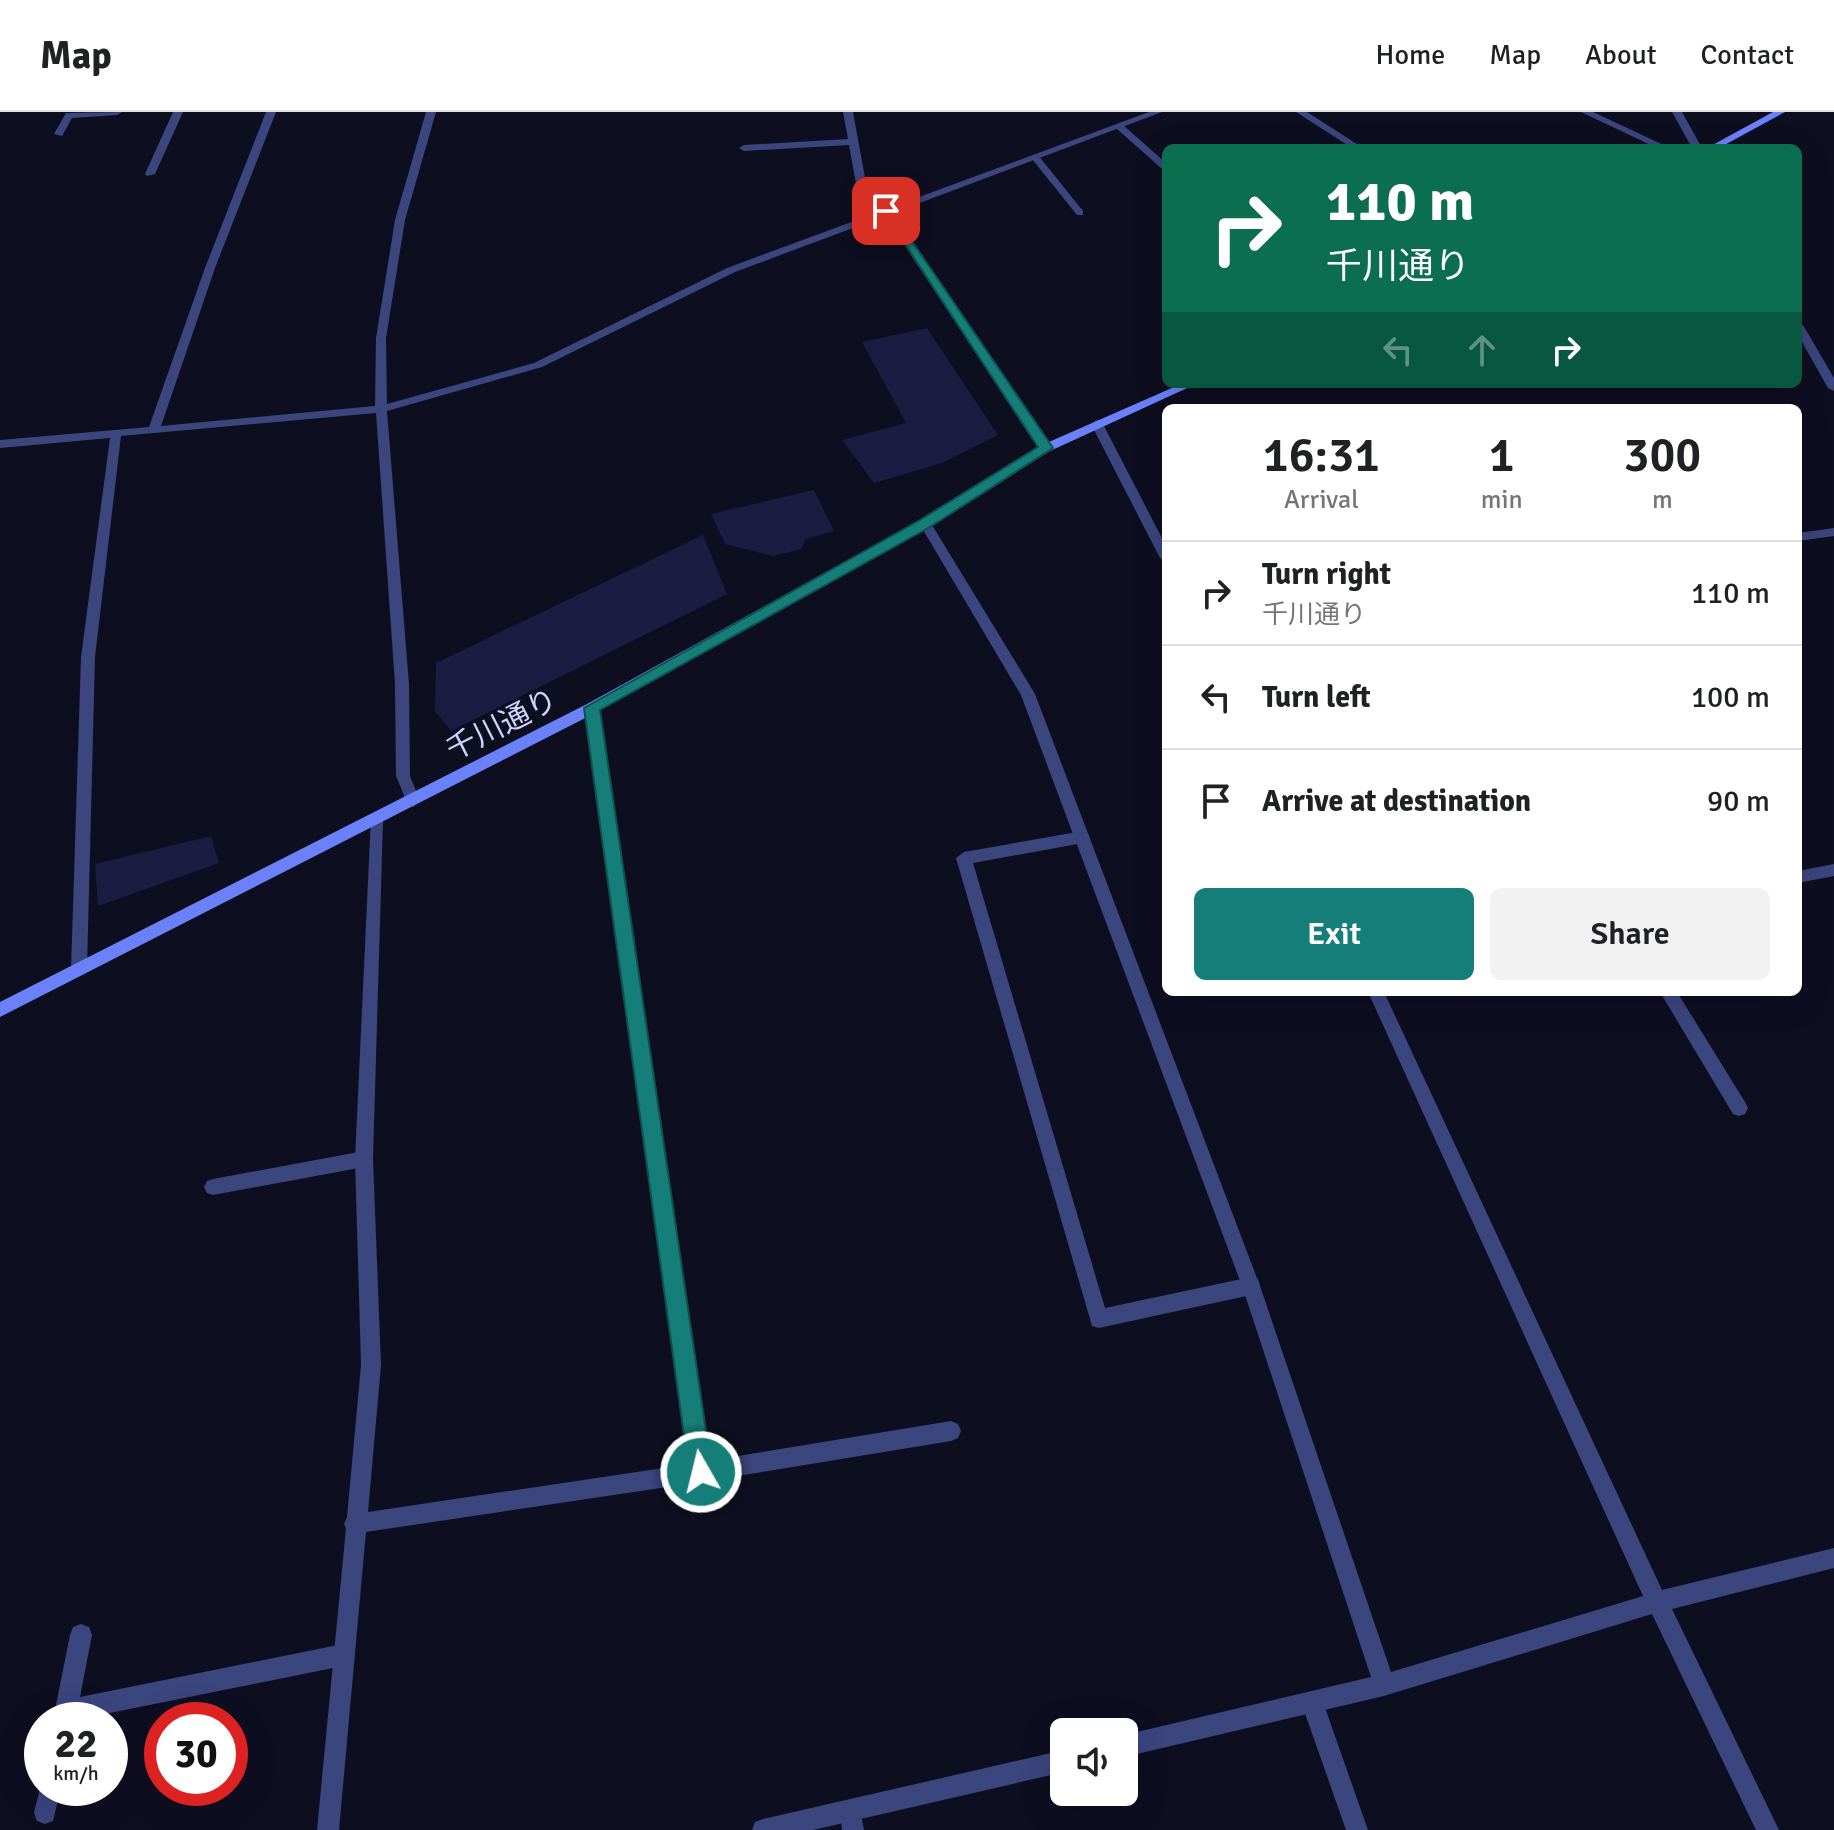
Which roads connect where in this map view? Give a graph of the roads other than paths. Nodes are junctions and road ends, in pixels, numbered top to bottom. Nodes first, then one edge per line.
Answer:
1 (117, 112) edge
2 (178, 112) edge
3 (271, 112) edge
4 (431, 112) edge
5 (848, 112) edge
6 (1157, 112) edge
7 (1301, 112) edge
8 (1586, 112) edge
9 (1677, 112) edge
10 (1780, 112) edge
11 (1120, 127) junction
12 (59, 134) dead end
13 (853, 142) junction
14 (1352, 144) edge
15 (1656, 144) edge
16 (1695, 144) edge
17 (1720, 144) edge
18 (744, 148) dead end
19 (1035, 157) junction
20 (1162, 164) edge
21 (150, 174) dead end
22 (881, 213) junction
23 (1080, 213) dead end
24 (1802, 332) edge
25 (1181, 388) edge
26 (1834, 388) edge
27 (381, 409) junction
28 (1097, 424) junction
29 (154, 429) junction
30 (116, 433) junction
31 (0, 444) edge
32 (1046, 448) junction
33 (925, 523) junction
34 (1834, 532) edge
35 (1802, 536) edge
36 (1162, 550) edge
37 (592, 708) junction
38 (413, 801) junction
39 (376, 821) junction
40 (1083, 837) junction
41 (1834, 870) edge
42 (1802, 876) edge
43 (79, 969) junction
44 (1378, 996) edge
45 (1670, 996) edge
46 (0, 1010) edge
47 (1739, 1108) dead end
48 (364, 1159) junction
49 (213, 1187) dead end
50 (1251, 1286) junction
51 (951, 1431) dead end
52 (701, 1472) junction
53 (354, 1524) junction
54 (1834, 1558) edge
55 (1657, 1602) junction
56 (81, 1635) dead end
57 (343, 1655) junction
58 (1384, 1685) junction
59 (67, 1702) edge
60 (128, 1702) edge
61 (1312, 1702) junction
62 (1138, 1743) edge
63 (1050, 1765) edge
64 (46, 1806) edge
65 (45, 1813) dead end
66 (852, 1821) edge
67 (328, 1830) edge
68 (763, 1830) edge
69 (1357, 1830) edge
70 (1768, 1830) edge

1 - 12 street
2 - 21 street
3 - 29 street
4 - 27 street
5 - 13 street
6 - 11 street
7 - 14 street
8 - 15 street
9 - 16 street
10 - 17 main road
11 - 19 street
11 - 20 street
13 - 18 street
13 - 22 street
19 - 22 street
19 - 23 street
22 - 27 street
22 - 32 street
24 - 26 street
25 - 28 main road, 千川通り
27 - 29 street
27 - 38 street
28 - 32 main road, 千川通り
28 - 36 street
29 - 30 street
30 - 31 street
30 - 43 street
32 - 33 main road, 千川通り
33 - 37 main road, 千川通り
33 - 40 street
34 - 35 street
37 - 38 main road, 千川通り
37 - 52 street
38 - 39 main road, 千川通り
39 - 43 main road, 千川通り
39 - 48 street
40 - 50 street
40 - 50 street
41 - 42 street
43 - 46 main road, 千川通り
44 - 55 street
45 - 47 street
48 - 49 street
48 - 53 street
50 - 58 street
51 - 52 street
52 - 53 street
53 - 57 street
54 - 55 street
55 - 58 street
55 - 70 street
56 - 59 street
57 - 60 street
57 - 67 street
58 - 61 street
61 - 62 street
61 - 69 street
63 - 66 street
64 - 65 street
66 - 68 street

